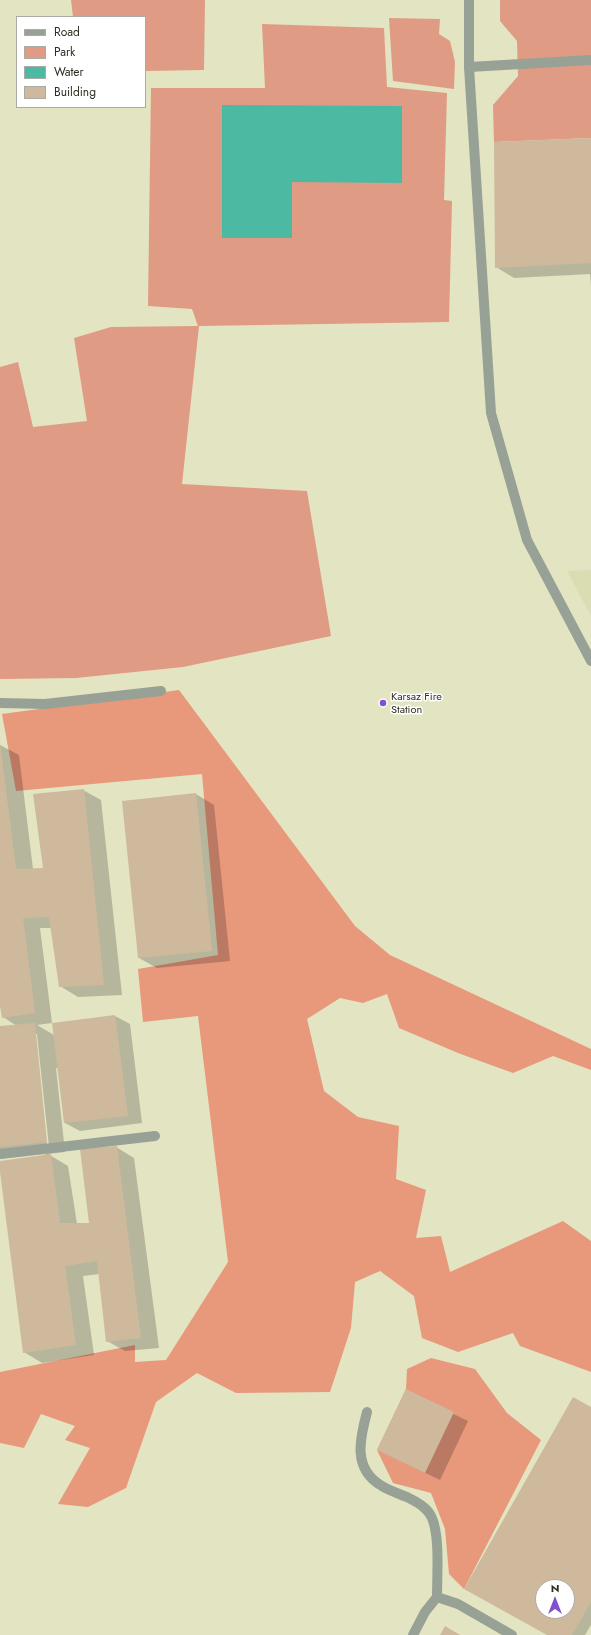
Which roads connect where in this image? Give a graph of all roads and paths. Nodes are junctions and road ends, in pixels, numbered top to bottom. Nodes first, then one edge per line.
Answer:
1 (469, 0) edge
2 (591, 60) edge
3 (469, 67) junction
4 (591, 661) edge
5 (161, 691) dead end
6 (0, 703) edge
7 (155, 1136) dead end
8 (0, 1154) edge
9 (367, 1412) dead end
10 (437, 1597) junction
11 (413, 1635) edge
12 (512, 1635) edge

1 - 3 street
2 - 3 street
3 - 4 street
5 - 6 street
7 - 8 street
9 - 10 street
10 - 11 street
10 - 12 street

